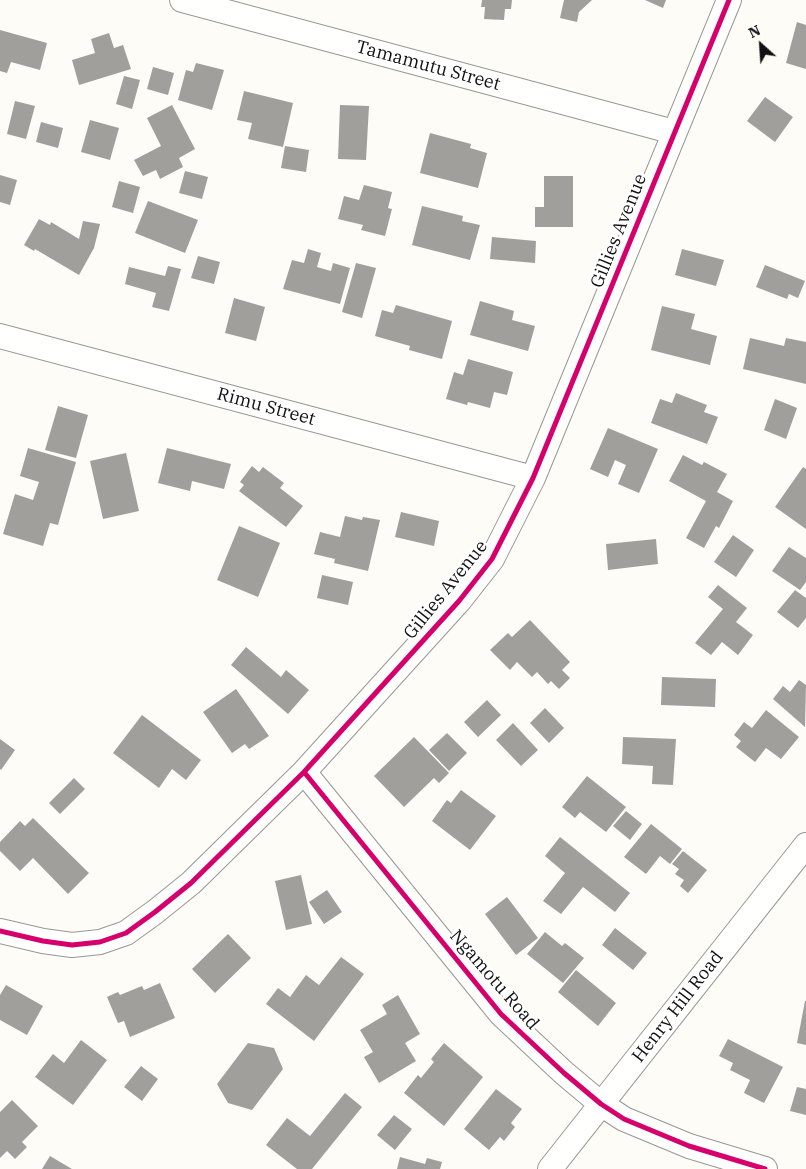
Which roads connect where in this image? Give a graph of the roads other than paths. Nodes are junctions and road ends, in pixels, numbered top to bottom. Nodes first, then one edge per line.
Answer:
1 (182, 0) edge
2 (729, 0) edge
3 (674, 132) junction
4 (0, 336) edge
5 (533, 478) junction
6 (304, 772) junction
7 (806, 845) edge
8 (0, 931) edge
9 (601, 1104) junction
10 (550, 1169) edge
11 (765, 1169) edge

1 - 3 street, Tamamutu Street
2 - 3 street, Gillies Avenue
3 - 5 street, Gillies Avenue
4 - 5 street, Rimu Street
5 - 6 street, Gillies Avenue
6 - 8 street, Gillies Avenue
6 - 9 street, Ngamotu Road
7 - 9 street, Henry Hill Road
9 - 10 street, Henry Hill Road
9 - 11 street, Ngamotu Road

